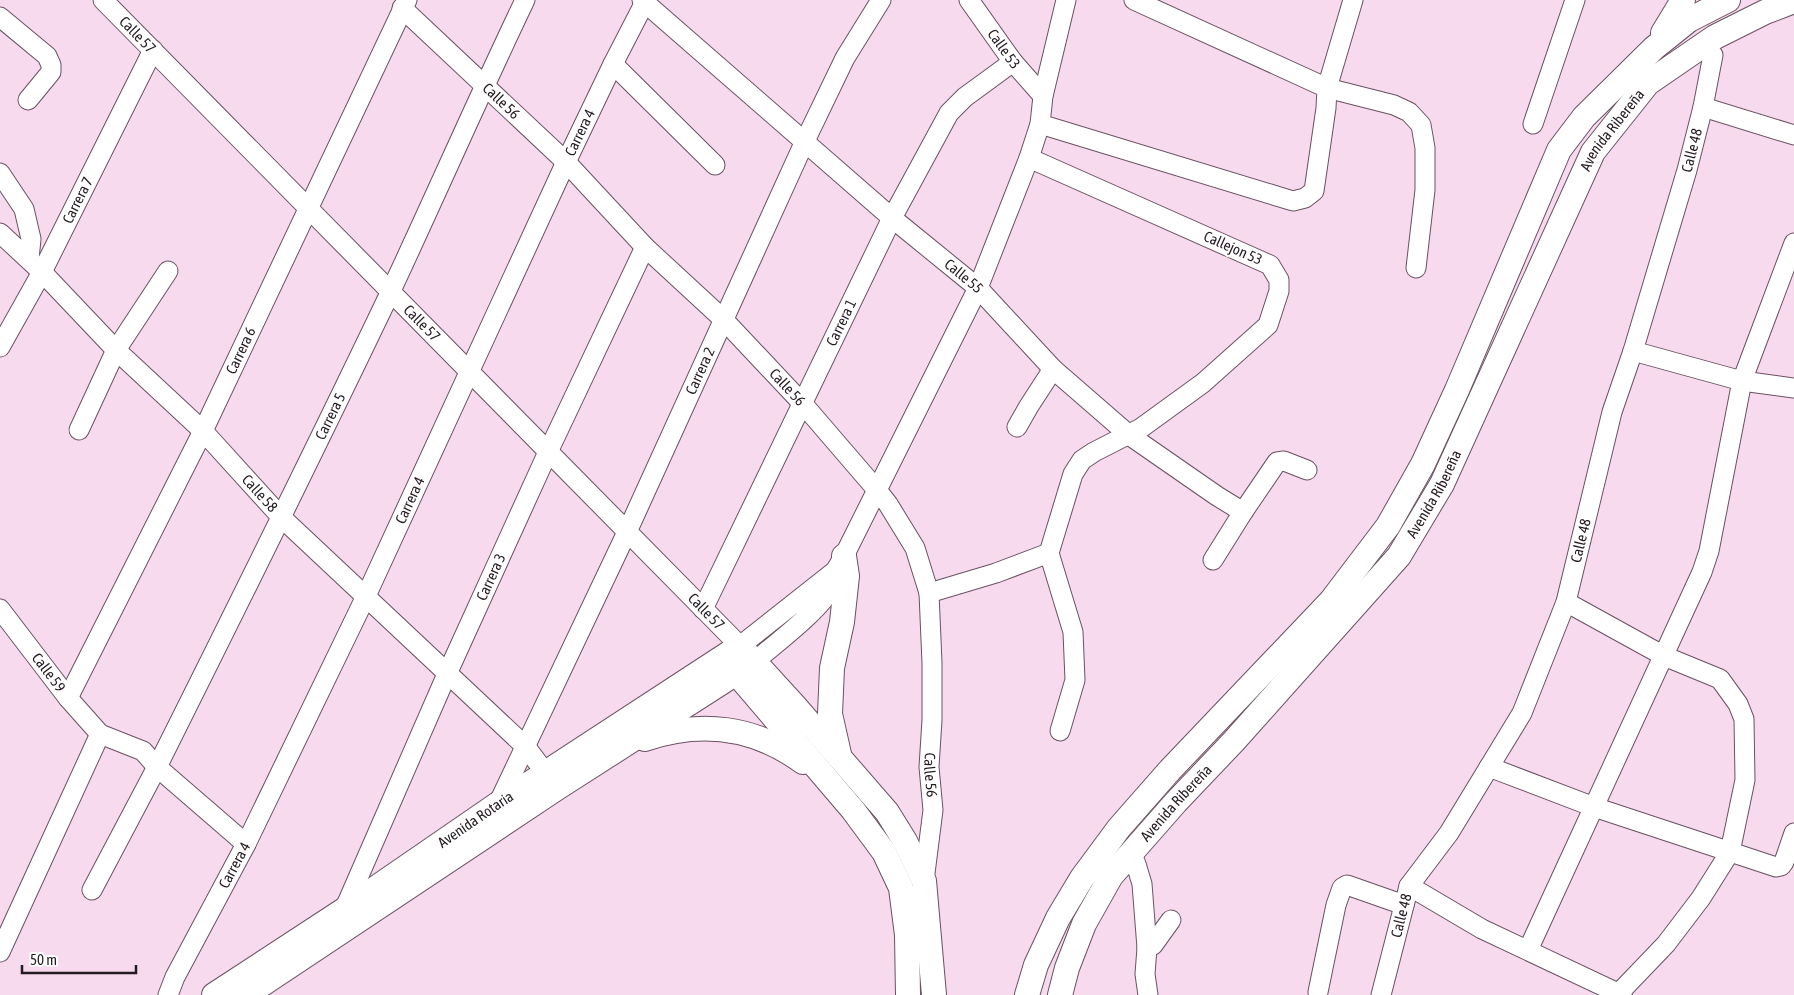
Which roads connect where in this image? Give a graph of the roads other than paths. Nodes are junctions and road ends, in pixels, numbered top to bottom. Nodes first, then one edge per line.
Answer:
1 (104, 0) edge
2 (525, 0) edge
3 (881, 0) edge
4 (969, 0) edge
5 (1066, 0) edge
6 (1134, 0) edge
7 (1353, 0) edge
8 (1575, 0) edge
9 (1683, 0) edge
10 (1728, 0) edge
11 (644, 1) edge
12 (1794, 1) edge
13 (404, 4) edge
14 (0, 17) edge
15 (1654, 48) junction
16 (153, 50) junction
17 (1713, 55) dead end
18 (1013, 62) junction
19 (613, 64) junction
20 (484, 85) junction
21 (1327, 88) junction
22 (1043, 96) junction
23 (28, 100) dead end
24 (1703, 108) junction
25 (1040, 124) junction
26 (1533, 124) dead end
27 (1794, 135) edge
28 (805, 141) junction
29 (1029, 158) junction
30 (566, 162) junction
31 (715, 165) dead end
32 (0, 173) edge
33 (309, 209) junction
34 (892, 218) junction
35 (0, 233) edge
36 (1794, 243) edge
37 (645, 248) junction
38 (29, 259) junction
39 (1416, 268) dead end
40 (168, 271) dead end
41 (42, 272) junction
42 (978, 288) junction
43 (390, 292) junction
44 (723, 319) junction
45 (0, 347) edge
46 (116, 350) junction
47 (1633, 351) junction
48 (1053, 369) junction
49 (470, 372) junction
50 (1742, 381) junction
51 (1793, 386) edge
52 (803, 404) junction
53 (1017, 427) dead end
54 (79, 430) dead end
55 (204, 431) junction
56 (1129, 435) junction
57 (548, 452) junction
58 (1307, 470) dead end
59 (877, 490) junction
60 (1242, 512) junction
61 (282, 518) junction
62 (628, 532) junction
63 (1048, 553) junction
64 (1213, 560) dead end
65 (840, 564) junction
66 (928, 593) junction
67 (366, 596) junction
68 (1566, 602) junction
69 (0, 609) edge
70 (703, 609) junction
71 (1664, 656) junction
72 (739, 659) junction
73 (447, 674) junction
74 (68, 698) junction
75 (1060, 731) dead end
76 (100, 734) junction
77 (526, 747) junction
78 (613, 752) junction
79 (841, 761) junction
80 (157, 767) junction
81 (1488, 767) junction
82 (551, 780) junction
83 (830, 783) junction
84 (498, 804) junction
85 (1594, 807) junction
86 (1794, 833) edge
87 (246, 844) junction
88 (1730, 852) junction
89 (1131, 853) junction
90 (924, 881) junction
91 (1409, 886) junction
92 (92, 890) dead end
93 (1404, 905) junction
94 (344, 910) junction
95 (1171, 920) dead end
96 (1148, 948) junction
97 (1528, 950) junction
98 (0, 952) edge
99 (1318, 992) dead end
100 (1620, 994) edge
101 (168, 995) edge
102 (214, 995) edge
103 (246, 995) edge
104 (908, 995) edge
105 (934, 995) edge
106 (1027, 995) edge
107 (1060, 995) edge
108 (1148, 995) edge
109 (1381, 995) edge

1 - 16 street, Calle 57
2 - 20 street, Carrera 5
3 - 28 street, Carrera 2
4 - 18 street, Calle 53
5 - 22 street
6 - 21 street
7 - 21 street
8 - 26 street
9 - 15 main road
10 - 15 main road, Avenida Ribereña
11 - 19 street, Carrera 4
11 - 28 street, Calle 55
12 - 89 main road, Avenida Ribereña
13 - 20 street, Calle 56
13 - 33 street, Carrera 6
14 - 23 street
15 - 106 main road, Avenida Ribereña
16 - 33 street, Calle 57
16 - 41 street, Carrera 7
17 - 24 street, Calle 48
18 - 22 street, Calle 53
18 - 34 street, Carrera 1
19 - 30 street, Carrera 4
19 - 31 street
20 - 30 street, Calle 56
20 - 43 street, Carrera 5
21 - 25 street
21 - 39 street
22 - 25 street
24 - 27 street
24 - 47 street, Calle 48
25 - 29 street
28 - 34 street, Calle 55
28 - 44 street, Carrera 2
29 - 42 street
29 - 56 street, Callejon 53
30 - 37 street, Calle 56
30 - 49 street, Carrera 4
32 - 38 street
33 - 43 street, Calle 57
33 - 55 street, Carrera 6
34 - 42 street, Calle 55
34 - 52 street, Carrera 1
35 - 38 street, Calle 58
36 - 50 street
37 - 44 street, Calle 56
37 - 57 street, Carrera 3
38 - 41 street, Calle 58
40 - 46 street
41 - 45 street, Carrera 7
41 - 46 street, Calle 58
42 - 48 street, Calle 55
42 - 59 street
43 - 49 street, Calle 57
43 - 61 street, Carrera 5
44 - 52 street, Calle 56
44 - 62 street, Carrera 2
46 - 54 street
46 - 55 street, Calle 58
47 - 50 street
47 - 68 street, Calle 48
48 - 53 street
48 - 56 street, Calle 55
49 - 57 street, Calle 57
49 - 67 street, Carrera 4
50 - 51 street
50 - 71 street
52 - 59 street, Calle 56
52 - 70 street, Carrera 1
55 - 61 street, Calle 58
55 - 74 street, Carrera 6
56 - 60 street, Calle 55
56 - 63 street, Callejon 53
57 - 62 street, Calle 57
57 - 73 street, Carrera 3
58 - 60 street
59 - 65 street
59 - 66 street, Calle 56
60 - 64 street
61 - 67 street, Calle 58
61 - 80 street, Carrera 5
62 - 70 street, Calle 57
62 - 77 street, Carrera 2
63 - 66 street
63 - 75 street
65 - 72 street
65 - 79 main road
66 - 90 street, Calle 56
67 - 73 street, Calle 58
67 - 87 street, Carrera 4
68 - 71 street
68 - 81 street, Calle 48
69 - 74 street, Calle 59
70 - 72 street, Calle 57
71 - 85 street
71 - 88 street
72 - 78 main road, Avenida Rotaria
72 - 79 main road
72 - 82 main road, Avenida Rotaria
72 - 83 main road
73 - 77 street, Calle 58
73 - 94 street, Carrera 3
74 - 76 street, Calle 59
76 - 80 street
76 - 98 street
77 - 82 street, Calle 58
77 - 84 street, Carrera 2
78 - 82 main road, Avenida Rotaria
78 - 83 main road
79 - 90 main road
80 - 87 street
80 - 92 street, Carrera 5
81 - 85 street
81 - 91 street, Calle 48
82 - 84 main road, Avenida Rotaria
82 - 103 main road, Avenida Rotaria
83 - 104 main road
84 - 94 main road, Avenida Rotaria
85 - 88 street
85 - 97 street
86 - 88 street
87 - 101 street, Carrera 4
88 - 100 street
89 - 96 street
89 - 107 main road, Avenida Ribereña
90 - 105 main road
91 - 93 street, Calle 48
91 - 97 street
93 - 99 street
93 - 109 street, Calle 48
94 - 102 main road, Avenida Rotaria
95 - 96 street
96 - 108 street
97 - 100 street

